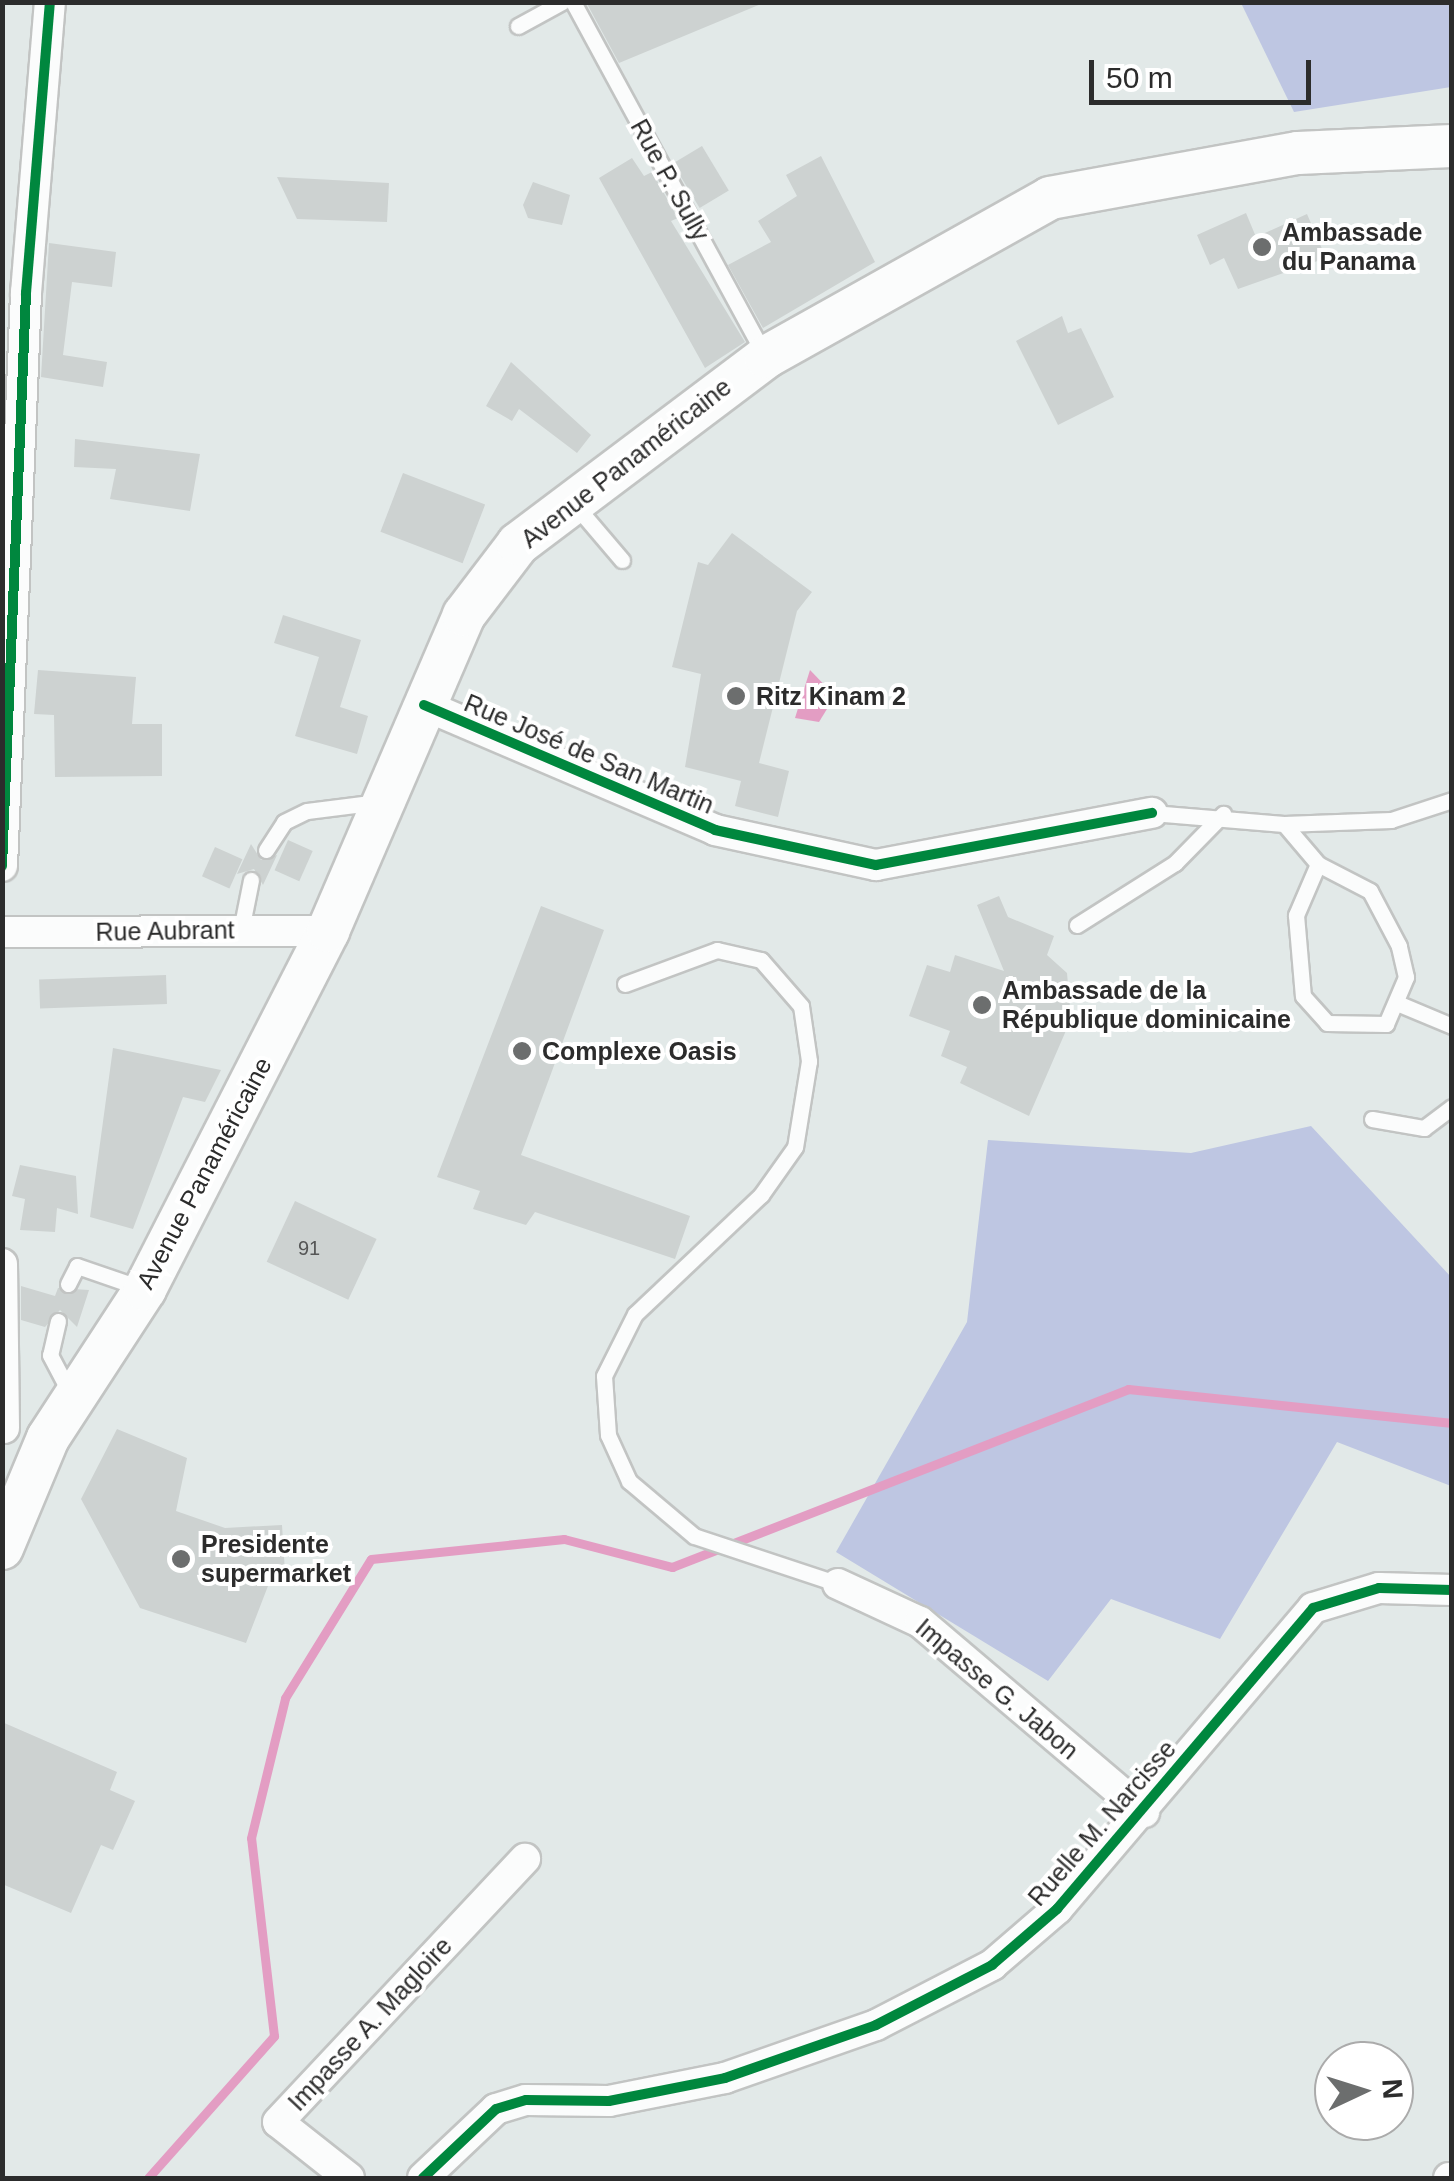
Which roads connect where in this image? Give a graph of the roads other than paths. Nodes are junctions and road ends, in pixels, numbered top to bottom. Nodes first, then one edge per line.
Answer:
1 (50, 2) edge
2 (562, 2) edge
3 (573, 2) edge
4 (518, 26) dead end
5 (1452, 146) edge
6 (766, 357) junction
7 (572, 501) junction
8 (622, 560) dead end
9 (424, 705) junction
10 (1452, 800) edge
11 (382, 802) junction
12 (1152, 813) joint
13 (1223, 814) junction
14 (1284, 824) junction
15 (266, 850) dead end
16 (1318, 864) junction
17 (2, 866) edge
18 (251, 880) dead end
19 (1077, 926) dead end
20 (242, 930) junction
21 (2, 932) edge
22 (328, 932) junction
23 (625, 984) dead end
24 (1397, 1003) junction
25 (1452, 1026) edge
26 (1452, 1107) edge
27 (1372, 1119) dead end
28 (2, 1264) edge
29 (68, 1284) dead end
30 (145, 1289) junction
31 (58, 1321) dead end
32 (73, 1398) junction
33 (4, 1428) edge
34 (48, 1438) junction
35 (6, 1528) edge
36 (838, 1584) joint
37 (1452, 1590) edge
38 (1144, 1812) junction
39 (525, 1859) dead end
40 (349, 2178) edge
41 (423, 2178) edge

1 - 17 street
2 - 4 lane
3 - 6 lane, Rue P. Sully
5 - 6 main road, Avenue Panaméricaine
6 - 7 main road, Avenue Panaméricaine
7 - 8 lane
7 - 9 main road, Avenue Panaméricaine
9 - 11 main road, Avenue Panaméricaine
9 - 12 street, Rue José de San Martin
10 - 14 lane, Rue José de San Martin
11 - 15 lane
11 - 22 main road, Avenue Panaméricaine
12 - 13 lane, Rue José de San Martin
13 - 14 lane, Rue José de San Martin
13 - 19 lane
14 - 16 lane
16 - 24 lane
16 - 24 lane
18 - 20 lane
20 - 21 street, Rue Aubrant
20 - 22 street, Rue Aubrant
22 - 30 main road, Avenue Panaméricaine
23 - 36 lane
24 - 25 lane
26 - 27 lane
28 - 33 street
29 - 30 lane
30 - 32 main road, Avenue Panaméricaine
31 - 32 lane
32 - 34 main road, Avenue Panaméricaine
33 - 34 street
34 - 35 main road, Avenue Panaméricaine
36 - 38 street, Impasse G. Jabon
37 - 38 street, Ruelle M. Narcisse
38 - 41 street, Ruelle M. Narcisse
39 - 40 street, Impasse A. Magloire

